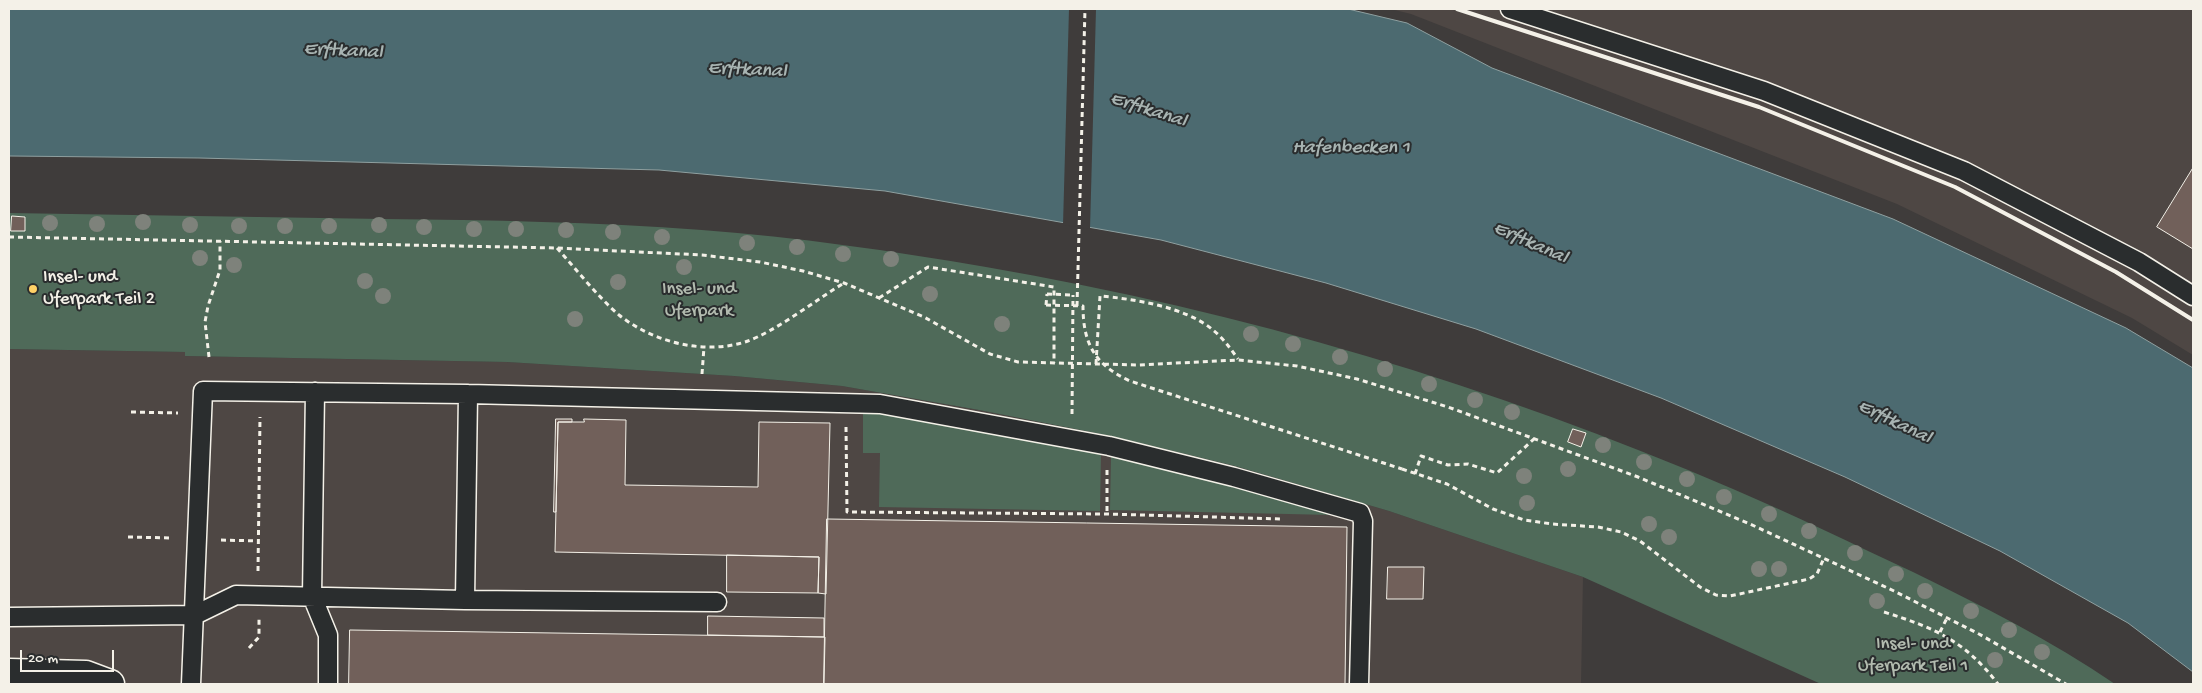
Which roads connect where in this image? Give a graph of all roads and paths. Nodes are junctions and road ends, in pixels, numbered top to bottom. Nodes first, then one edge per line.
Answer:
1 (1085, 9) edge
2 (1510, 9) edge
3 (9, 236) edge
4 (220, 241) junction
5 (557, 248) junction
6 (844, 283) junction
7 (2193, 296) edge
8 (879, 298) junction
9 (1077, 306) junction
10 (1072, 343) dead end
11 (704, 347) junction
12 (209, 357) dead end
13 (1238, 360) junction
14 (1054, 363) junction
15 (1096, 364) junction
16 (702, 374) dead end
17 (315, 392) junction
18 (468, 394) junction
19 (260, 414) dead end
20 (846, 419) dead end
21 (1535, 438) junction
22 (1416, 474) junction
23 (1284, 519) dead end
24 (1824, 558) junction
25 (259, 595) junction
26 (312, 596) junction
27 (465, 600) junction
28 (717, 602) dead end
29 (1884, 612) dead end
30 (195, 615) junction
31 (9, 617) edge
32 (1947, 618) junction
33 (1940, 632) junction
34 (249, 648) dead end
35 (9, 673) edge
36 (110, 684) edge
37 (191, 684) edge
38 (328, 684) edge
39 (1359, 684) edge
40 (1998, 684) edge
41 (2066, 684) edge

1 - 9 path
2 - 7 lane
3 - 4 path
4 - 5 path
4 - 12 path
5 - 6 path
5 - 11 path
6 - 8 path
6 - 11 path
8 - 14 path
8 - 14 path
9 - 10 path, bridge
9 - 22 path, bridge
11 - 16 path
13 - 15 path
13 - 15 path
13 - 21 path
14 - 15 path
17 - 18 lane
17 - 26 lane
17 - 30 lane
18 - 27 lane
18 - 39 lane
19 - 25 path
20 - 23 path
21 - 22 path
21 - 24 path
22 - 24 path
24 - 32 path
25 - 26 lane
25 - 30 lane
25 - 34 path
26 - 27 lane
26 - 38 lane
27 - 28 lane
29 - 33 path
30 - 31 lane
30 - 37 lane
32 - 33 path
32 - 41 path
33 - 40 path
35 - 36 street

